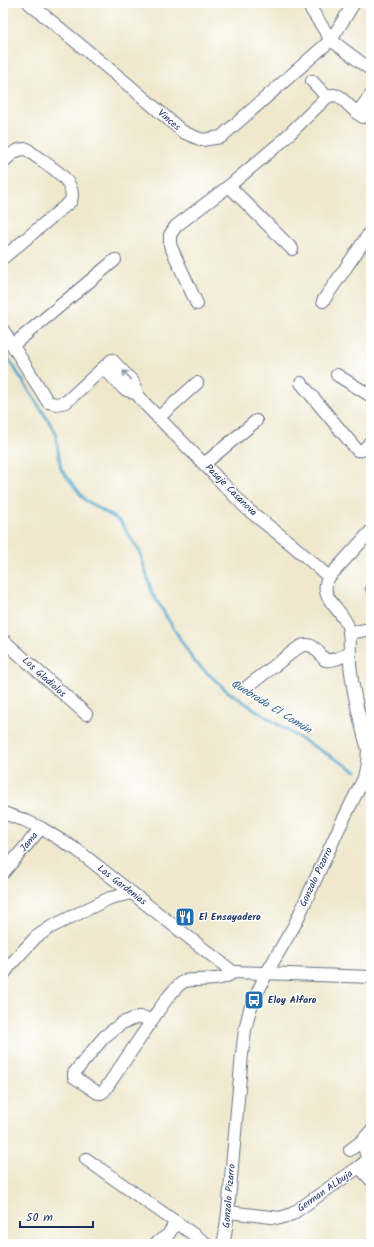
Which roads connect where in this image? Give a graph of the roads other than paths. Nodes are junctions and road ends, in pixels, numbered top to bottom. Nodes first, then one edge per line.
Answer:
1 (29, 3) edge
2 (307, 3) edge
3 (354, 3) edge
4 (331, 40) junction
5 (371, 70) edge
6 (312, 81) dead end
7 (371, 95) edge
8 (327, 96) junction
9 (357, 114) junction
10 (371, 114) edge
11 (3, 162) edge
12 (230, 186) junction
13 (371, 232) edge
14 (292, 249) dead end
15 (3, 258) edge
16 (115, 260) dead end
17 (323, 301) dead end
18 (197, 304) dead end
19 (3, 330) edge
20 (13, 345) junction
21 (337, 375) dead end
22 (197, 383) dead end
23 (301, 383) dead end
24 (371, 396) edge
25 (158, 418) junction
26 (256, 421) dead end
27 (371, 441) edge
28 (204, 464) junction
29 (371, 531) edge
30 (328, 577) junction
31 (371, 629) edge
32 (349, 633) junction
33 (3, 640) edge
34 (349, 653) junction
35 (248, 686) dead end
36 (86, 714) dead end
37 (366, 721) edge
38 (3, 813) edge
39 (41, 828) junction
40 (3, 873) edge
41 (132, 893) junction
42 (233, 972) junction
43 (266, 974) junction
44 (3, 975) edge
45 (371, 977) edge
46 (151, 1022) junction
47 (371, 1131) edge
48 (362, 1141) junction
49 (350, 1150) dead end
50 (86, 1159) dead end
51 (366, 1161) edge
52 (371, 1180) edge
53 (228, 1212) junction
54 (176, 1222) junction
55 (155, 1244) edge
56 (207, 1244) edge
57 (222, 1244) edge

1 - 4 street, Vinces
2 - 4 street
3 - 4 street, Vinces
4 - 5 street
6 - 8 street
7 - 9 street
8 - 9 street
8 - 12 street
9 - 10 street
11 - 15 street
12 - 14 street
12 - 18 street
13 - 17 street
16 - 20 street
19 - 20 street
20 - 25 street, Pasaje Casanova
21 - 24 street
22 - 25 street
23 - 27 street
25 - 28 street, Pasaje Casanova
26 - 28 street
28 - 30 street, Pasaje Casanova
29 - 30 street
30 - 32 street, Gonzalo Pizarro
31 - 32 street
32 - 34 street, Gonzalo Pizarro
33 - 36 street, Los Gladiolos
34 - 35 street
34 - 37 street, Gonzalo Pizarro
37 - 43 street, Gonzalo Pizarro
38 - 39 street, Las Gardenias
39 - 40 street, Jama
39 - 41 street, Las Gardenias
41 - 42 street, Las Gardenias
41 - 44 street
42 - 43 street
42 - 46 street
43 - 45 street
43 - 53 street, Gonzalo Pizarro
46 - 46 street
47 - 48 street
48 - 49 street
48 - 51 street
50 - 54 street
51 - 52 street
51 - 53 street, German ALbuja
53 - 57 street, Gonzalo Pizarro
54 - 55 street
54 - 56 street

